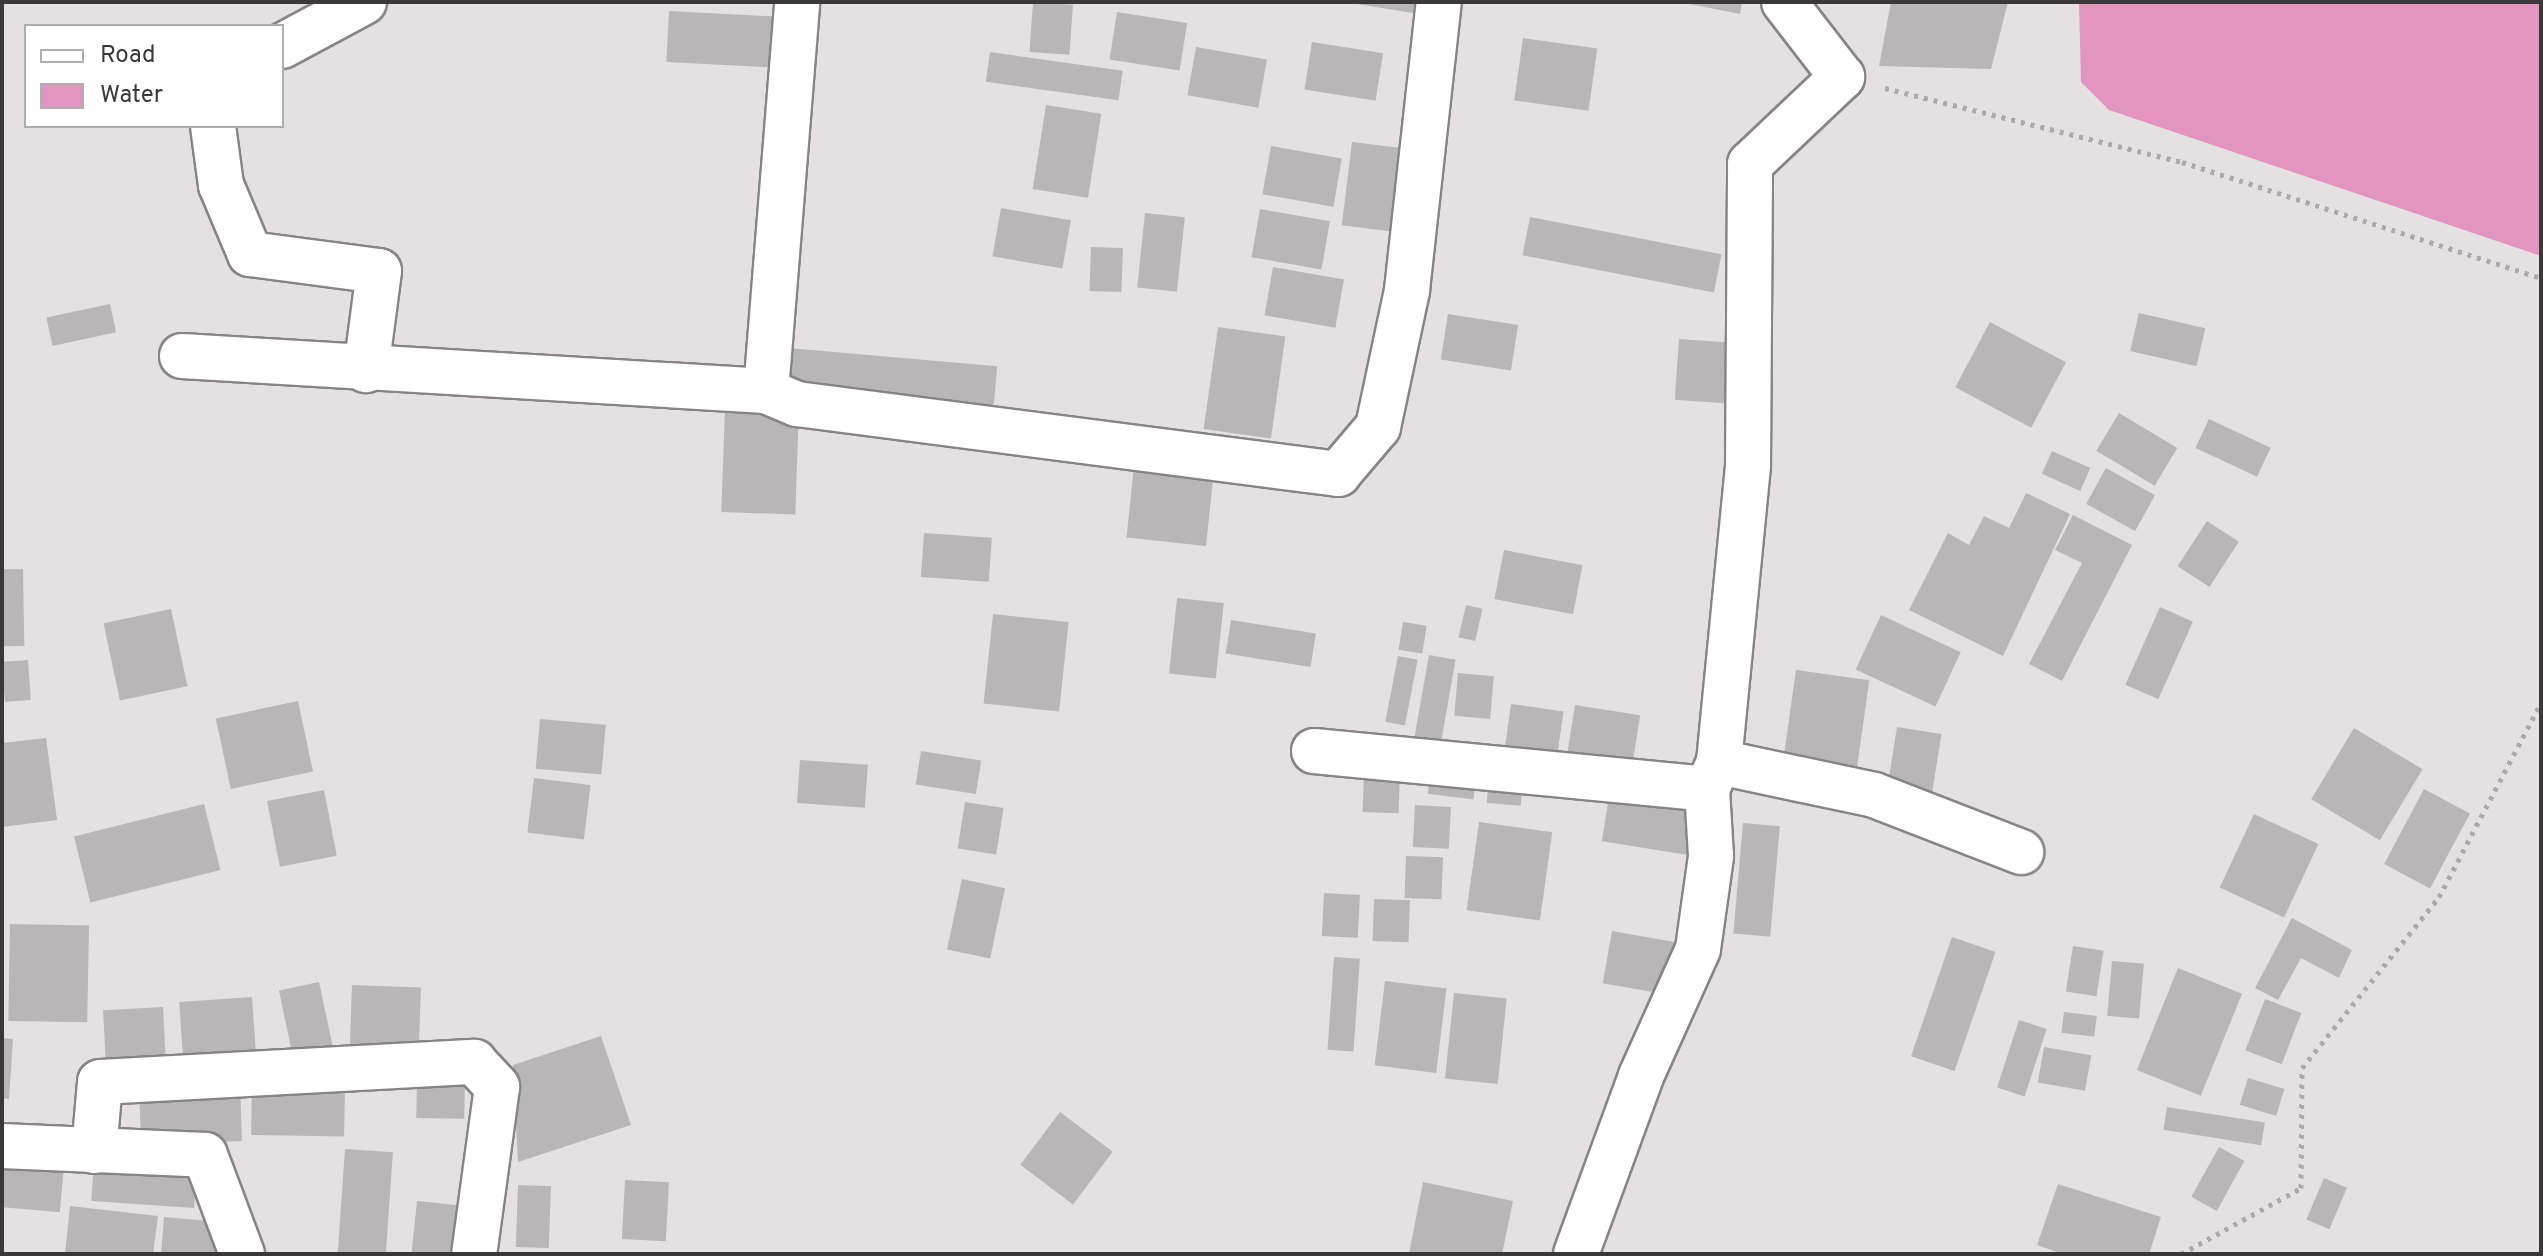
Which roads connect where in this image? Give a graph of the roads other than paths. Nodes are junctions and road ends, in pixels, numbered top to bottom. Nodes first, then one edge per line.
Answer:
1 (364, 2) edge
2 (797, 2) edge
3 (1439, 2) edge
4 (1784, 2) edge
5 (284, 45) edge
6 (213, 128) edge
7 (182, 356) dead end
8 (366, 370) junction
9 (766, 391) junction
10 (1314, 751) dead end
11 (1713, 776) junction
12 (2021, 852) dead end
13 (2, 1146) edge
14 (94, 1151) junction
15 (242, 1254) edge
16 (474, 1254) edge
17 (1576, 1254) edge

1 - 5 street
2 - 9 street
3 - 9 street
4 - 11 street
6 - 8 street
7 - 8 street
8 - 9 street
10 - 11 street
11 - 12 street
11 - 17 street
13 - 14 street
14 - 15 street
14 - 16 street

